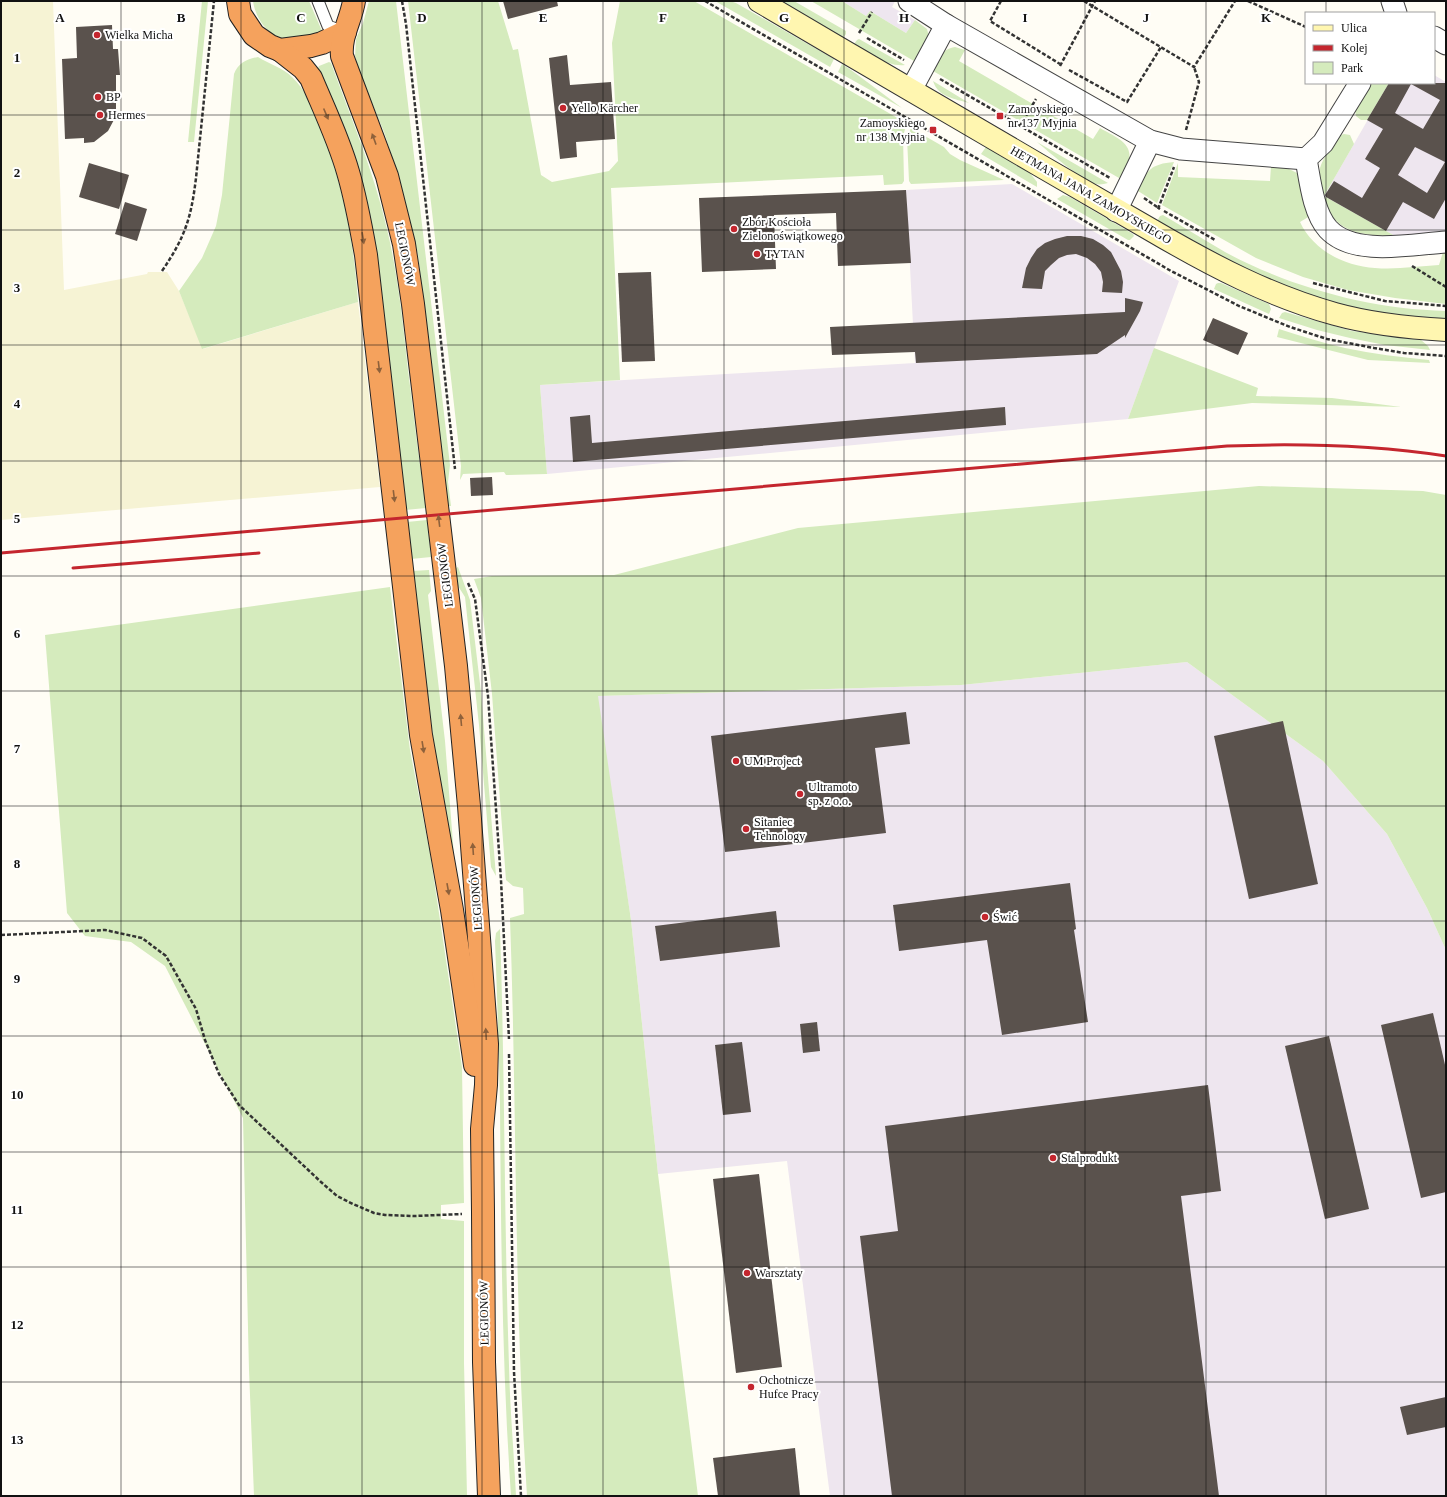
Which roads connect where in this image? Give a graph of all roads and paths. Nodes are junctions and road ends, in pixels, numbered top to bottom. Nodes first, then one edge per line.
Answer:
1 (214, 1) edge
2 (238, 1) edge
3 (318, 1) edge
4 (354, 1) edge
5 (758, 1) edge
6 (1001, 1) edge
7 (1084, 1) edge
8 (1095, 1) edge
9 (1235, 1) edge
10 (1248, 1) edge
11 (1392, 1) edge
12 (916, 3) edge
13 (1092, 6) junction
14 (872, 12) dead end
15 (1396, 12) edge
16 (946, 25) junction
17 (1305, 27) edge
18 (345, 32) junction
19 (859, 33) dead end
20 (1435, 38) edge
21 (1446, 44) edge
22 (1161, 47) junction
23 (280, 50) junction
24 (1061, 65) junction
25 (1068, 69) dead end
26 (1048, 83) junction
27 (1359, 84) edge
28 (911, 90) junction
29 (1033, 104) dead end
30 (1150, 141) junction
31 (1306, 159) junction
32 (1127, 188) junction
33 (1116, 211) junction
34 (1216, 241) dead end
35 (1446, 242) edge
36 (1412, 266) dead end
37 (162, 271) dead end
38 (1310, 282) dead end
39 (1446, 287) edge
40 (1446, 306) edge
41 (1446, 330) edge
42 (1, 935) edge
43 (482, 1129) junction
44 (483, 1212) junction
45 (489, 1496) edge

1 - 37 path
2 - 23 highway, LEGIONÓW
3 - 18 lane
4 - 18 highway, LEGIONÓW
5 - 28 street, HETMANA JANA ZAMOYSKIEGO
6 - 24 path
7 - 13 path
8 - 13 path
9 - 22 path
10 - 17 path
11 - 15 street
12 - 16 street
13 - 22 path
13 - 24 path
14 - 19 path
16 - 26 street
16 - 28 street
18 - 23 highway
43 -> 18 highway, LEGIONÓW
20 - 21 street
22 - 25 path
23 -> 43 highway, LEGIONÓW
24 - 26 path
26 - 30 street
27 - 31 street
28 - 33 street, HETMANA JANA ZAMOYSKIEGO
29 - 32 path
30 - 31 street
30 - 32 street
31 - 35 street
32 - 33 street
32 - 34 path
33 - 41 street, HETMANA JANA ZAMOYSKIEGO
36 - 39 path
38 - 40 path
42 - 44 path
43 - 44 highway, LEGIONÓW
44 - 45 highway, LEGIONÓW

